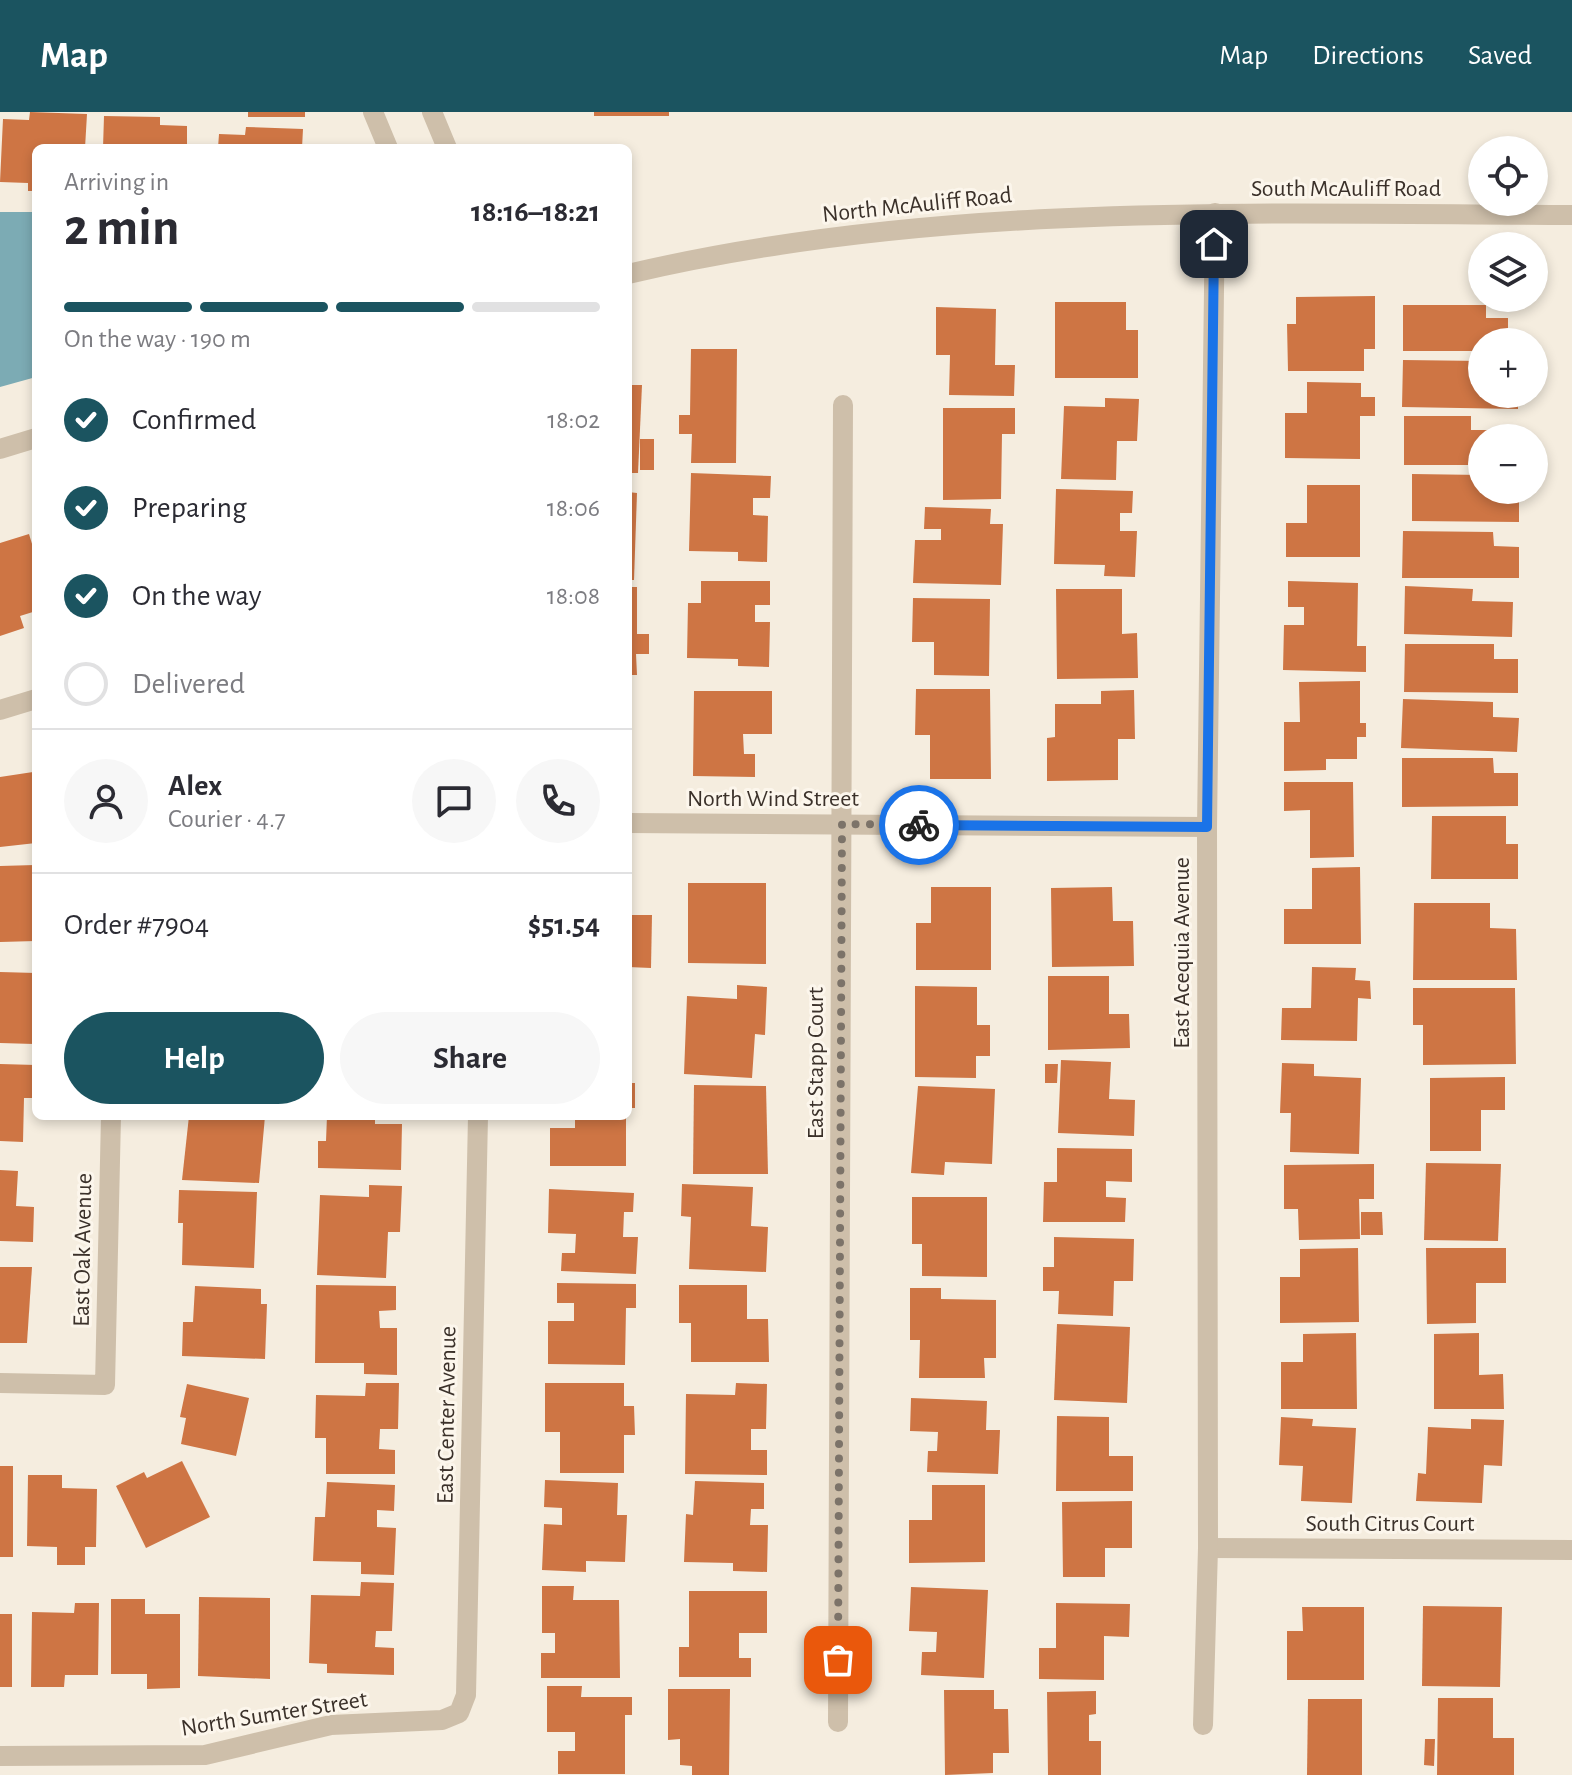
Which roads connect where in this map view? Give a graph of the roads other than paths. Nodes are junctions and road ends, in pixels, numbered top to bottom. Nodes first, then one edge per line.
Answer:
1 (373, 112) edge
2 (432, 112) edge
3 (386, 144) edge
4 (445, 144) edge
5 (1215, 213) junction
6 (1572, 215) edge
7 (632, 273) edge
8 (843, 405) dead end
9 (32, 439) edge
10 (0, 449) edge
11 (32, 700) edge
12 (0, 710) edge
13 (632, 823) edge
14 (842, 824) junction
15 (1207, 827) junction
16 (111, 1120) edge
17 (478, 1120) edge
18 (0, 1383) edge
19 (1208, 1548) junction
20 (1572, 1550) edge
21 (459, 1713) joint
22 (838, 1722) dead end
23 (1203, 1725) dead end
24 (0, 1756) edge

1 - 3 street
2 - 4 street
5 - 6 street, South McAuliff Road
5 - 7 street, North McAuliff Road
5 - 15 street, East Acequia Avenue
8 - 14 street, East Stapp Court
9 - 10 street
11 - 12 street
13 - 14 street, North Wind Street
14 - 15 street, North Wind Street
14 - 22 street, East Stapp Court
15 - 19 street, East Acequia Avenue
16 - 18 street, East Oak Avenue
17 - 21 street, East Center Avenue
19 - 20 street, South Citrus Court
19 - 23 street, East Acequia Avenue
21 - 24 street, North Sumter Street

